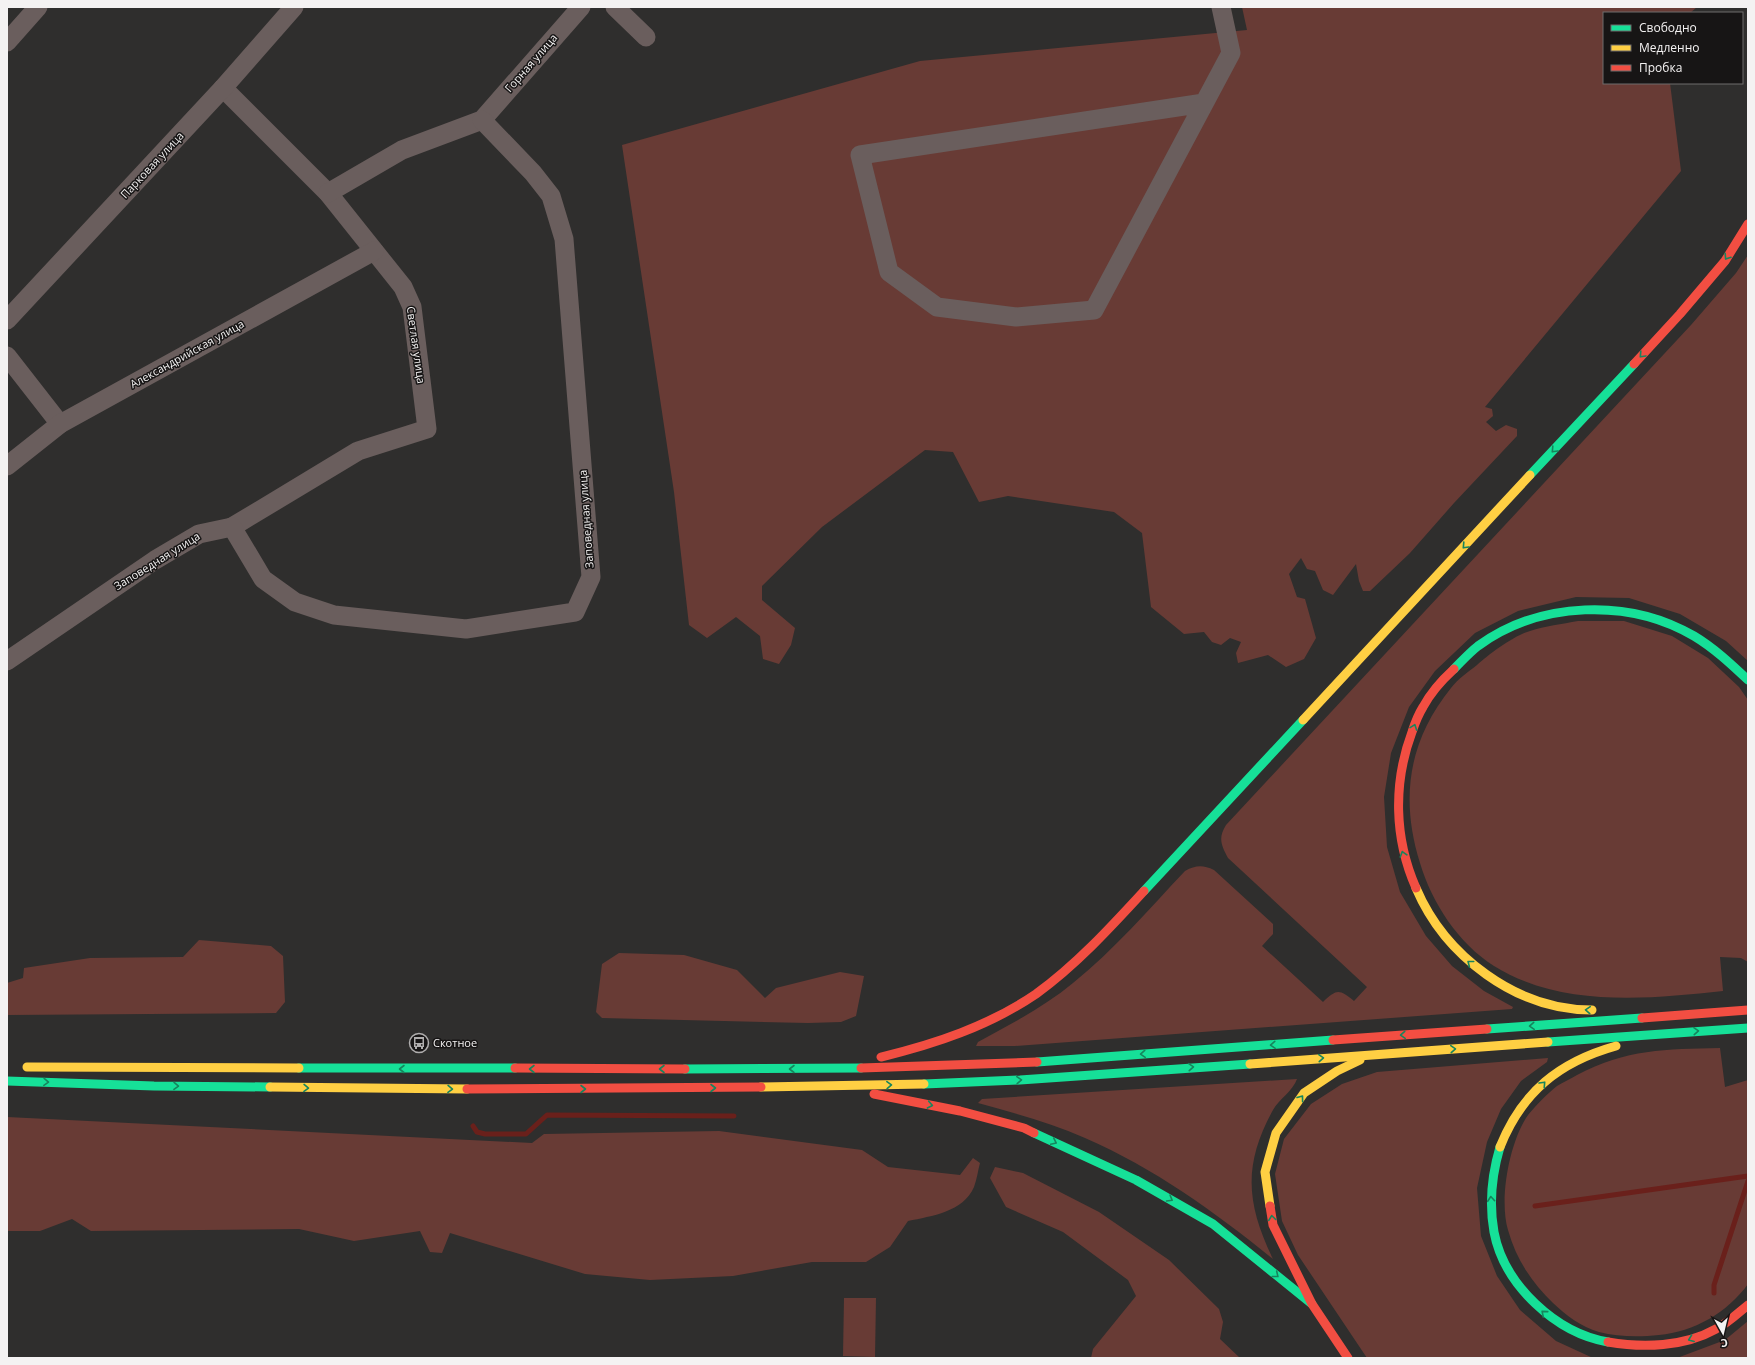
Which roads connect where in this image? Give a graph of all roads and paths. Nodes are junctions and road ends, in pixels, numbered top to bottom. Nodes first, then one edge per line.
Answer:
1 (38, 7) edge
2 (294, 7) edge
3 (581, 7) edge
4 (615, 7) edge
5 (1221, 7) edge
6 (646, 38) dead end
7 (7, 42) edge
8 (224, 88) junction
9 (1204, 103) junction
10 (482, 120) junction
11 (328, 193) junction
12 (1748, 224) edge
13 (374, 251) junction
14 (7, 320) edge
15 (7, 356) edge
16 (60, 424) junction
17 (7, 466) edge
18 (232, 528) junction
19 (7, 661) edge
20 (1748, 680) edge
21 (1748, 1010) edge
22 (1669, 1016) junction
23 (1748, 1028) edge
24 (1670, 1033) junction
25 (1372, 1055) junction
26 (15, 1067) dead end
27 (831, 1069) junction
28 (7, 1081) edge
29 (836, 1087) junction
30 (1312, 1304) junction
31 (1748, 1305) edge
32 (1348, 1358) edge

1 - 7 street
2 - 8 street, Парковая улица
3 - 10 street, Горная улица
4 - 6 street
5 - 9 street
8 - 11 street, Светлая улица
8 - 14 street, Парковая улица
9 - 9 street
10 - 11 street
10 - 18 street, Заповедная улица
11 - 13 street, Светлая улица
12 -> 27 main road
13 - 16 street, Александрийская улица
13 - 18 street, Светлая улица
15 - 16 street
16 - 17 street, Александрийская улица
18 - 19 street, Заповедная улица
22 -> 20 main road
21 - 22 main road
22 -> 27 main road
24 -> 23 main road
25 -> 24 main road
31 -> 24 main road
29 -> 25 main road
30 -> 25 main road
27 -> 26 main road
28 -> 29 main road
29 -> 30 main road
30 - 32 main road

